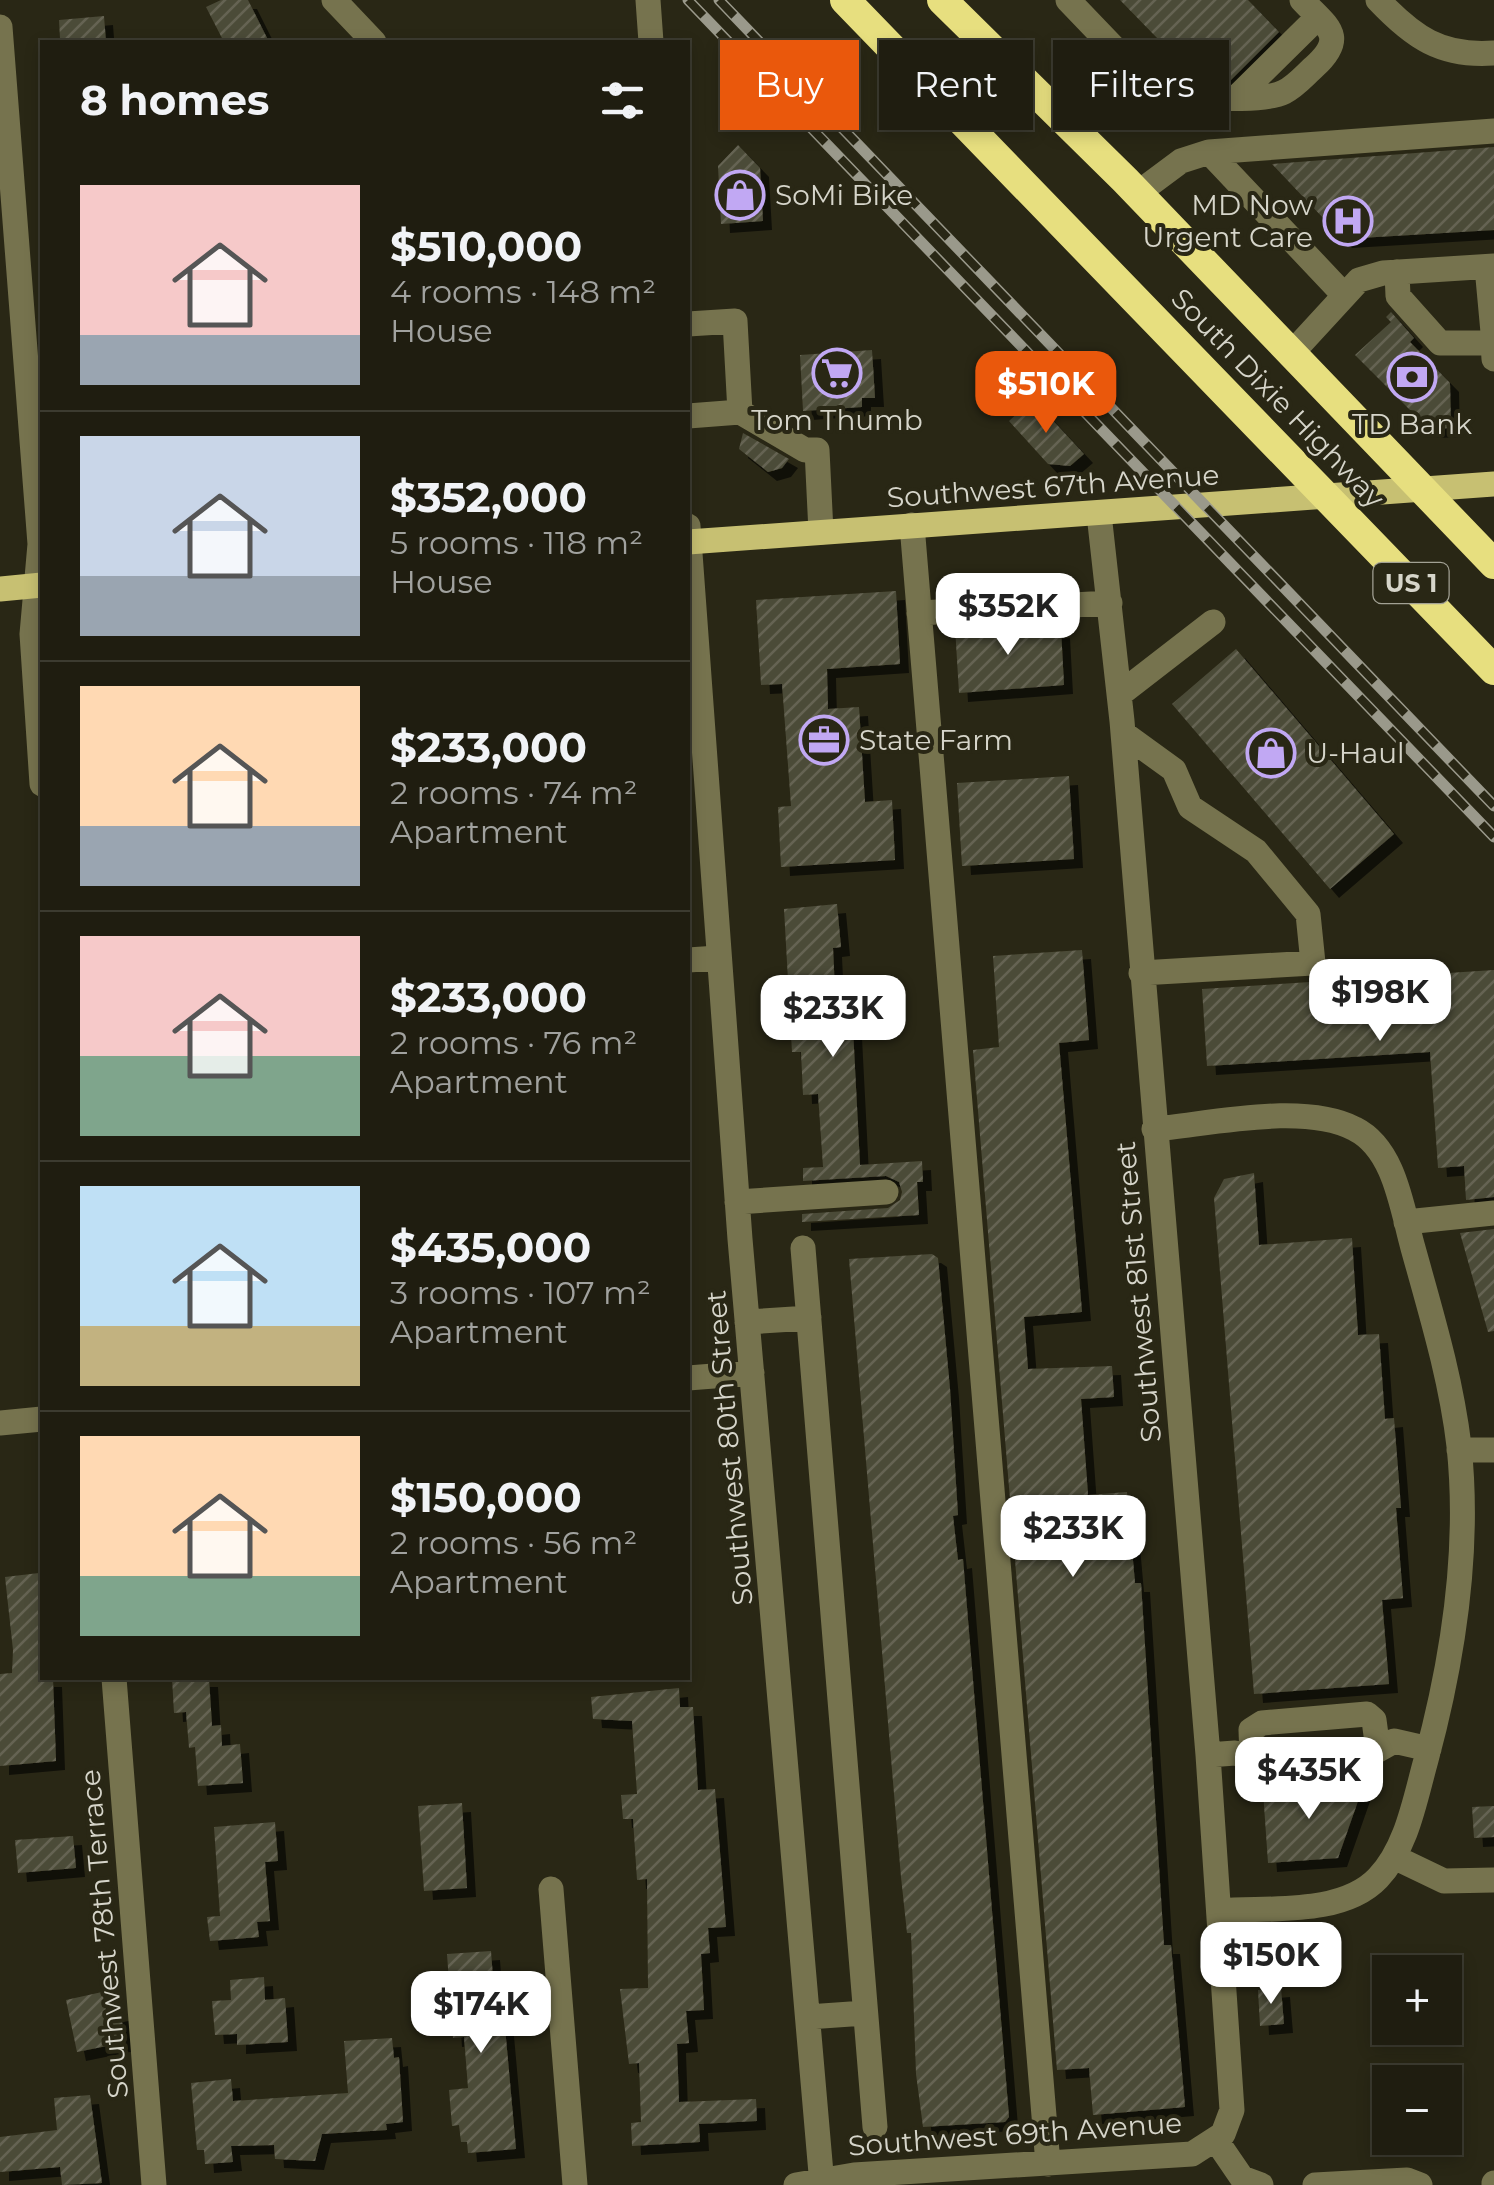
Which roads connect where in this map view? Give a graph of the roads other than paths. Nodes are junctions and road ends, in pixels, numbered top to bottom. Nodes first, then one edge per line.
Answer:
1 (334, 0) edge
2 (648, 0) edge
3 (846, 0) edge
4 (1068, 0) edge
5 (1378, 0) edge
6 (957, 5) edge
7 (1320, 22) edge
8 (0, 27) edge
9 (372, 40) edge
10 (651, 40) edge
11 (1494, 53) edge
12 (1494, 131) edge
13 (1209, 152) junction
14 (1138, 193) junction
15 (1490, 266) edge
16 (1397, 272) junction
17 (1344, 295) junction
18 (690, 324) edge
19 (1493, 343) edge
20 (1290, 355) junction
21 (1494, 359) edge
22 (740, 412) junction
23 (690, 416) edge
24 (1494, 484) edge
25 (1422, 490) junction
26 (1328, 497) junction
27 (1099, 514) junction
28 (912, 525) junction
29 (820, 532) junction
30 (690, 542) edge
31 (1494, 564) edge
32 (690, 570) edge
33 (39, 586) edge
34 (0, 588) edge
35 (1110, 603) junction
36 (919, 613) junction
37 (1213, 622) dead end
38 (1494, 670) edge
39 (1120, 694) junction
40 (1123, 733) junction
41 (40, 754) edge
42 (718, 958) junction
43 (690, 960) edge
44 (1141, 974) junction
45 (1154, 1129) junction
46 (886, 1192) dead end
47 (738, 1202) junction
48 (1494, 1213) edge
49 (1406, 1222) junction
50 (803, 1248) dead end
51 (809, 1318) junction
52 (747, 1322) junction
53 (752, 1373) junction
54 (690, 1378) edge
55 (40, 1420) edge
56 (0, 1423) edge
57 (1459, 1450) junction
58 (1494, 1450) edge
59 (114, 1680) edge
60 (1429, 1749) junction
61 (1378, 1750) junction
62 (1208, 1755) junction
63 (1252, 1758) junction
64 (1394, 1857) junction
65 (1494, 1880) edge
66 (550, 1888) dead end
67 (1220, 1911) junction
68 (865, 2013) junction
69 (808, 2017) junction
70 (874, 2127) dead end
71 (1222, 2133) junction
72 (1053, 2171) edge
73 (996, 2177) edge
74 (822, 2182) edge
75 (1248, 2183) edge
76 (154, 2185) edge
77 (574, 2185) edge
78 (796, 2185) edge
79 (1315, 2185) edge
80 (1420, 2185) edge

1 - 9 street
2 - 10 street
3 - 26 highway, South Dixie Highway / US 1
4 - 7 street
5 - 11 street
6 - 14 highway, South Dixie Highway / US 1
8 - 33 street
12 - 13 street
13 - 14 street
13 - 17 street
14 - 20 highway, South Dixie Highway / US 1
15 - 16 street
15 - 19 street
16 - 17 street
16 - 19 street
17 - 20 street
18 - 22 street
19 - 21 street
20 - 25 highway, South Dixie Highway / US 1
22 - 23 street
22 - 29 street
24 - 25 main road, Southwest 67th Avenue
25 - 26 main road, Southwest 67th Avenue
25 - 31 highway, South Dixie Highway / US 1
26 - 27 main road, Southwest 67th Avenue
26 - 38 highway, South Dixie Highway / US 1
27 - 28 main road, Southwest 67th Avenue
27 - 35 street, Southwest 81st Street
28 - 29 main road, Southwest 67th Avenue
28 - 36 street
29 - 30 main road, Southwest 67th Avenue
32 - 42 street, Southwest 80th Street
33 - 34 main road
33 - 41 street
35 - 36 street
35 - 39 street, Southwest 81st Street
36 - 72 street
37 - 39 street
39 - 40 street, Southwest 81st Street
40 - 44 street, Southwest 81st Street
40 - 44 street
42 - 43 street
42 - 47 street, Southwest 80th Street
44 - 45 street, Southwest 81st Street
45 - 49 street
45 - 62 street, Southwest 81st Street
46 - 47 street
47 - 52 street, Southwest 80th Street
48 - 49 street
49 - 57 street
50 - 51 street
51 - 52 street
51 - 68 street
52 - 53 street, Southwest 80th Street
53 - 54 street
53 - 69 street, Southwest 80th Street
55 - 56 street
57 - 58 street
57 - 60 street
59 - 76 street, Southwest 78th Terrace
60 - 61 street
60 - 64 street
61 - 63 street
61 - 63 street
62 - 63 street
62 - 67 street, Southwest 81st Street
64 - 65 street
64 - 67 street
66 - 77 street
67 - 71 street, Southwest 81st Street
68 - 69 street
68 - 70 street
69 - 74 street, Southwest 80th Street
71 - 72 street, Southwest 69th Avenue
71 - 75 street
72 - 73 street, Southwest 69th Avenue
73 - 74 street, Southwest 69th Avenue
74 - 78 street, Southwest 69th Avenue
79 - 80 street

